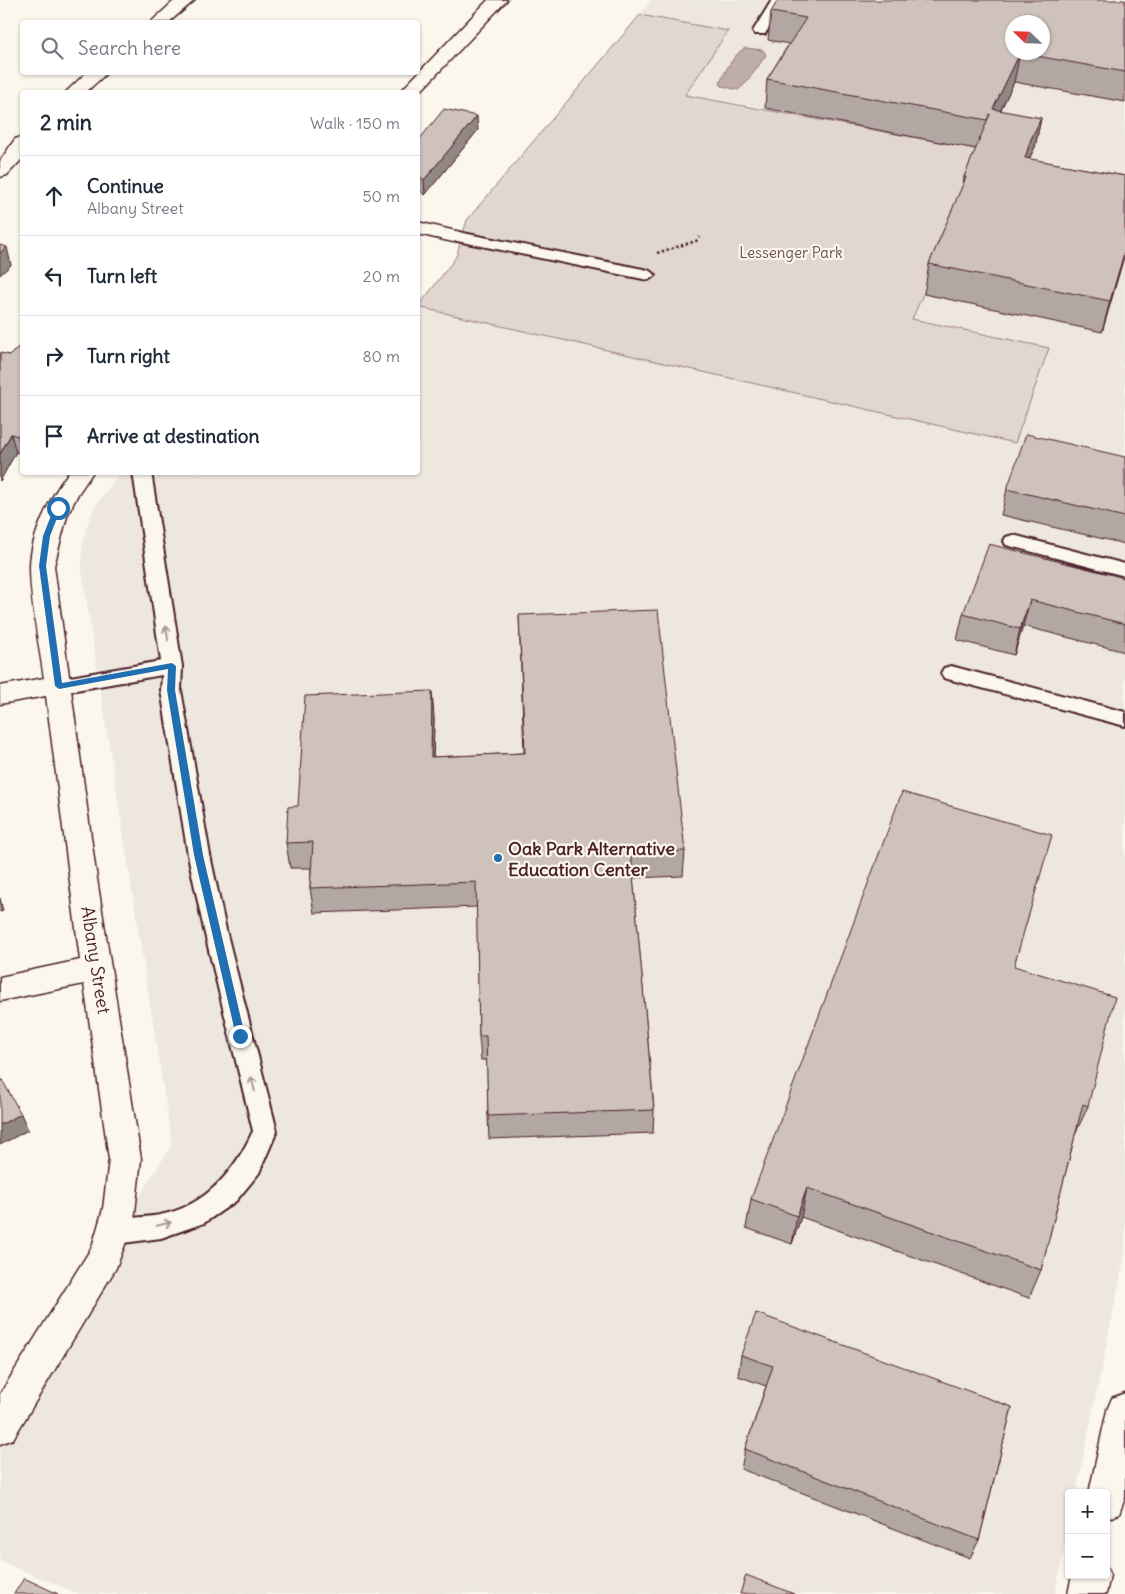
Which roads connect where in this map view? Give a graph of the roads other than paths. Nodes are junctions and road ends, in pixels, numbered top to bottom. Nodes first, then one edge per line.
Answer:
1 (186, 0) edge
2 (498, 0) edge
3 (779, 0) edge
4 (161, 20) edge
5 (760, 31) dead end
6 (95, 75) edge
7 (76, 90) edge
8 (411, 90) edge
9 (0, 140) edge
10 (20, 144) edge
11 (20, 147) edge
12 (0, 171) edge
13 (420, 228) edge
14 (453, 236) joint
15 (646, 274) road end
16 (80, 475) edge
17 (142, 475) edge
18 (1013, 541) dead end
19 (1125, 570) edge
20 (172, 666) junction
21 (951, 673) dead end
22 (59, 685) junction
23 (0, 695) edge
24 (1125, 719) edge
25 (98, 969) junction
26 (0, 989) edge
27 (116, 1232) junction
28 (1125, 1410) edge
29 (0, 1427) edge
30 (1109, 1489) edge
31 (1090, 1579) edge
32 (1087, 1594) edge

1 - 4 street
2 - 8 street
3 - 5 lane
6 - 7 street
9 - 10 street
11 - 12 street
13 - 14 street
14 - 15 lane
16 - 22 street, Albany Street
20 -> 17 lane
18 - 19 lane
20 - 22 lane
27 -> 20 lane
21 - 24 lane
22 - 23 street
22 - 25 street, Albany Street
25 - 26 street
25 - 27 street, Albany Street
27 - 29 street, Albany Street
28 - 30 street
31 - 32 street

